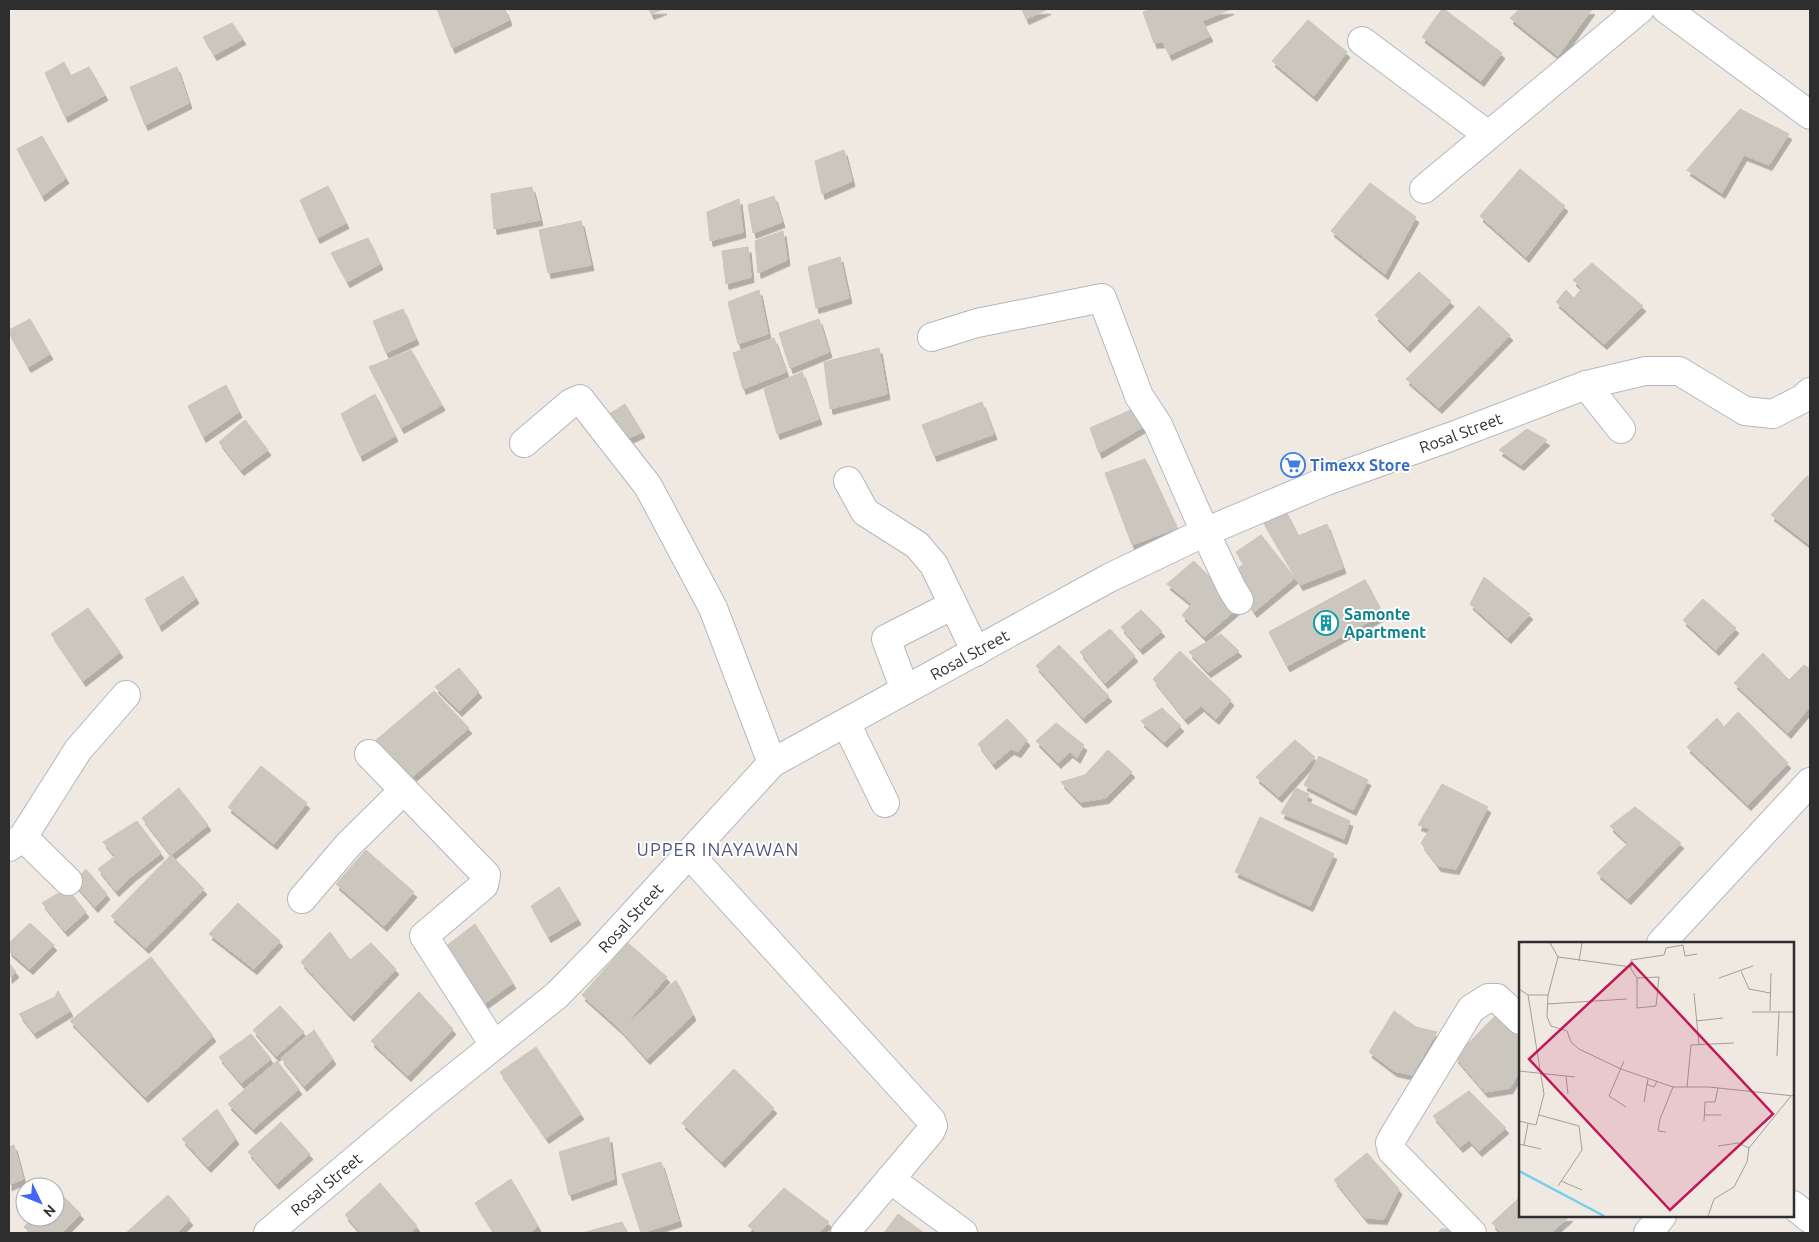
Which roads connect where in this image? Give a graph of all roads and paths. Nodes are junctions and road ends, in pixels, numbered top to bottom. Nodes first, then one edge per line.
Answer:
1 (1640, 9) edge
2 (1666, 9) edge
3 (1362, 41) dead end
4 (1810, 114) edge
5 (1488, 135) junction
6 (1424, 189) dead end
7 (932, 337) dead end
8 (1586, 384) junction
9 (1810, 392) edge
10 (1621, 429) dead end
11 (524, 442) dead end
12 (848, 481) dead end
13 (1205, 532) junction
14 (1239, 600) dead end
15 (953, 605) junction
16 (976, 652) junction
17 (905, 690) junction
18 (126, 695) dead end
19 (846, 723) junction
20 (369, 754) dead end
21 (772, 763) junction
22 (1810, 782) edge
23 (404, 790) junction
24 (885, 803) dead end
25 (16, 842) edge
26 (689, 854) junction
27 (68, 881) dead end
28 (302, 899) dead end
29 (1662, 942) edge
30 (1519, 1019) edge
31 (494, 1045) junction
32 (890, 1179) junction
33 (1661, 1217) edge
34 (268, 1233) edge
35 (845, 1233) edge
36 (963, 1233) edge
37 (1472, 1233) edge
38 (1648, 1233) edge

1 - 5 street
2 - 4 street
3 - 5 street
5 - 6 street
7 - 13 street
8 - 9 street, Rosal Street
8 - 10 street
8 - 13 street, Rosal Street
11 - 21 street
12 - 15 street
13 - 14 street
13 - 16 street, Rosal Street
15 - 16 street
15 - 17 street
16 - 17 street, Rosal Street
17 - 19 street, Rosal Street
18 - 25 street
19 - 21 street, Rosal Street
19 - 24 street
20 - 23 street
21 - 26 street, Rosal Street
22 - 29 street
23 - 28 street
23 - 31 street
25 - 27 street
26 - 31 street, Rosal Street
26 - 32 street
30 - 37 street
31 - 34 street, Rosal Street
32 - 35 street
32 - 36 street
33 - 38 street

